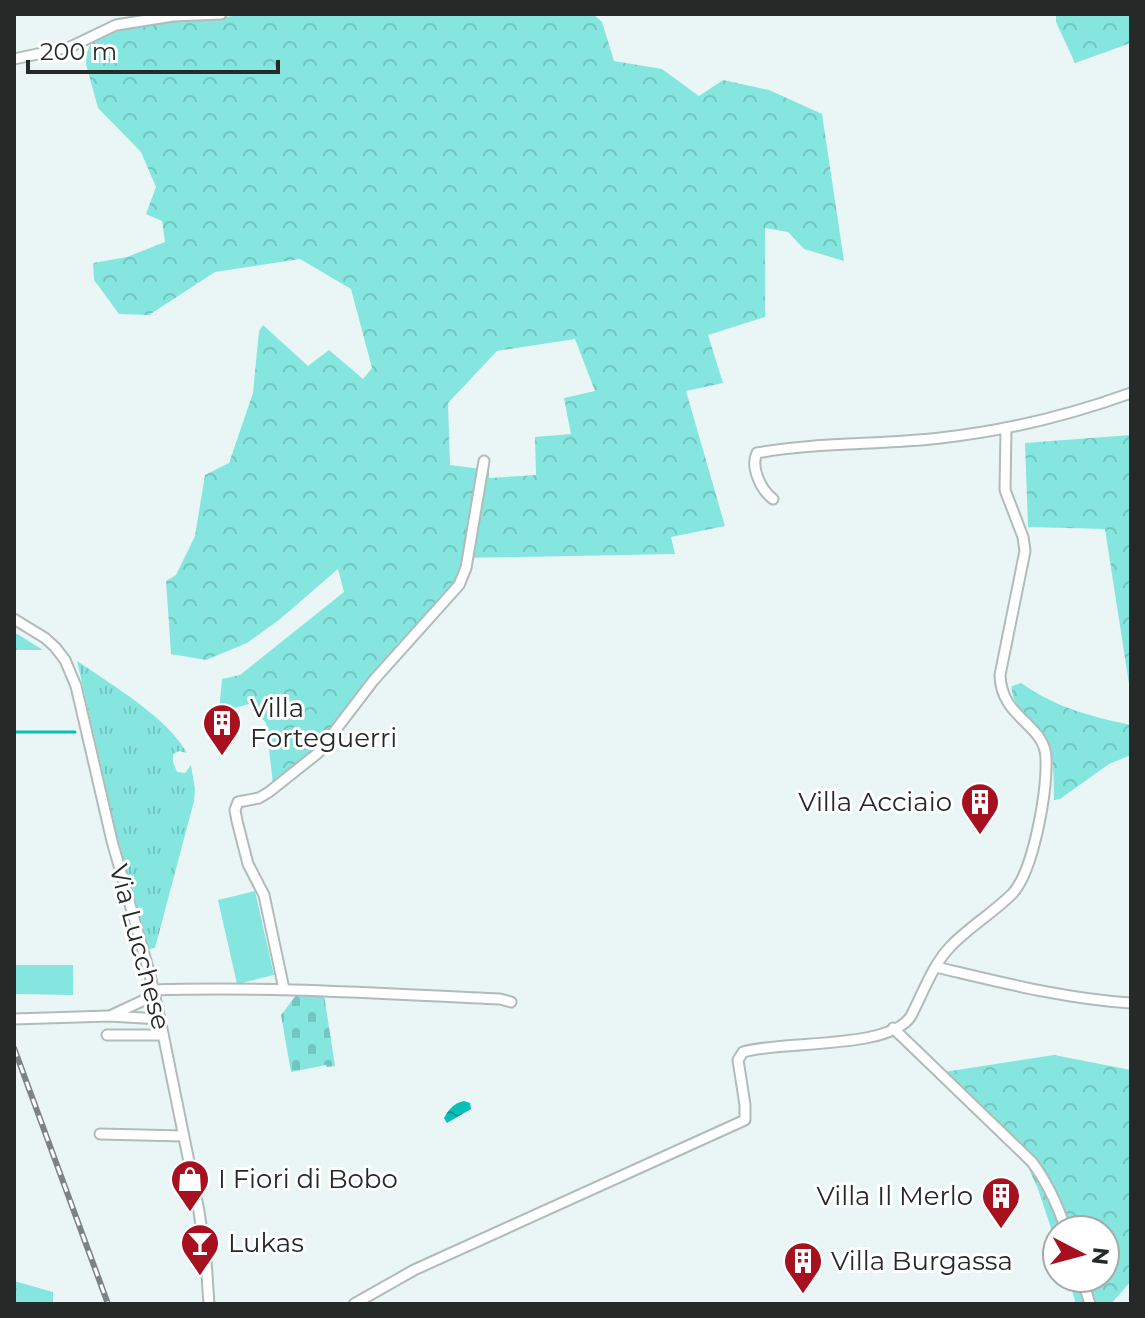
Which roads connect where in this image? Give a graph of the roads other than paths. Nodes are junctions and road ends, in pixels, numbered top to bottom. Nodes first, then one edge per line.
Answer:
1 (221, 14) edge
2 (14, 59) edge
3 (1131, 393) edge
4 (1006, 428) junction
5 (484, 461) dead end
6 (773, 499) dead end
7 (14, 619) edge
8 (936, 967) junction
9 (284, 989) junction
10 (154, 993) junction
11 (511, 1002) dead end
12 (1131, 1003) edge
13 (109, 1016) junction
14 (14, 1019) edge
15 (160, 1019) junction
16 (893, 1028) junction
17 (107, 1035) dead end
18 (163, 1035) junction
19 (100, 1134) dead end
20 (183, 1136) junction
21 (1059, 1214) edge
22 (209, 1304) edge
23 (354, 1304) edge

1 - 2 street
3 - 4 street
4 - 6 street
4 - 8 street
5 - 9 street
7 - 10 street, Via Lucchese
8 - 12 street
8 - 16 street
9 - 10 street
9 - 11 street
10 - 13 street
10 - 15 street, Via Lucchese
13 - 14 street
13 - 15 street
15 - 18 street, Via Lucchese
16 - 21 street
16 - 23 street
17 - 18 street
18 - 20 street, Via Lucchese
19 - 20 street
20 - 22 street, Via Lucchese

